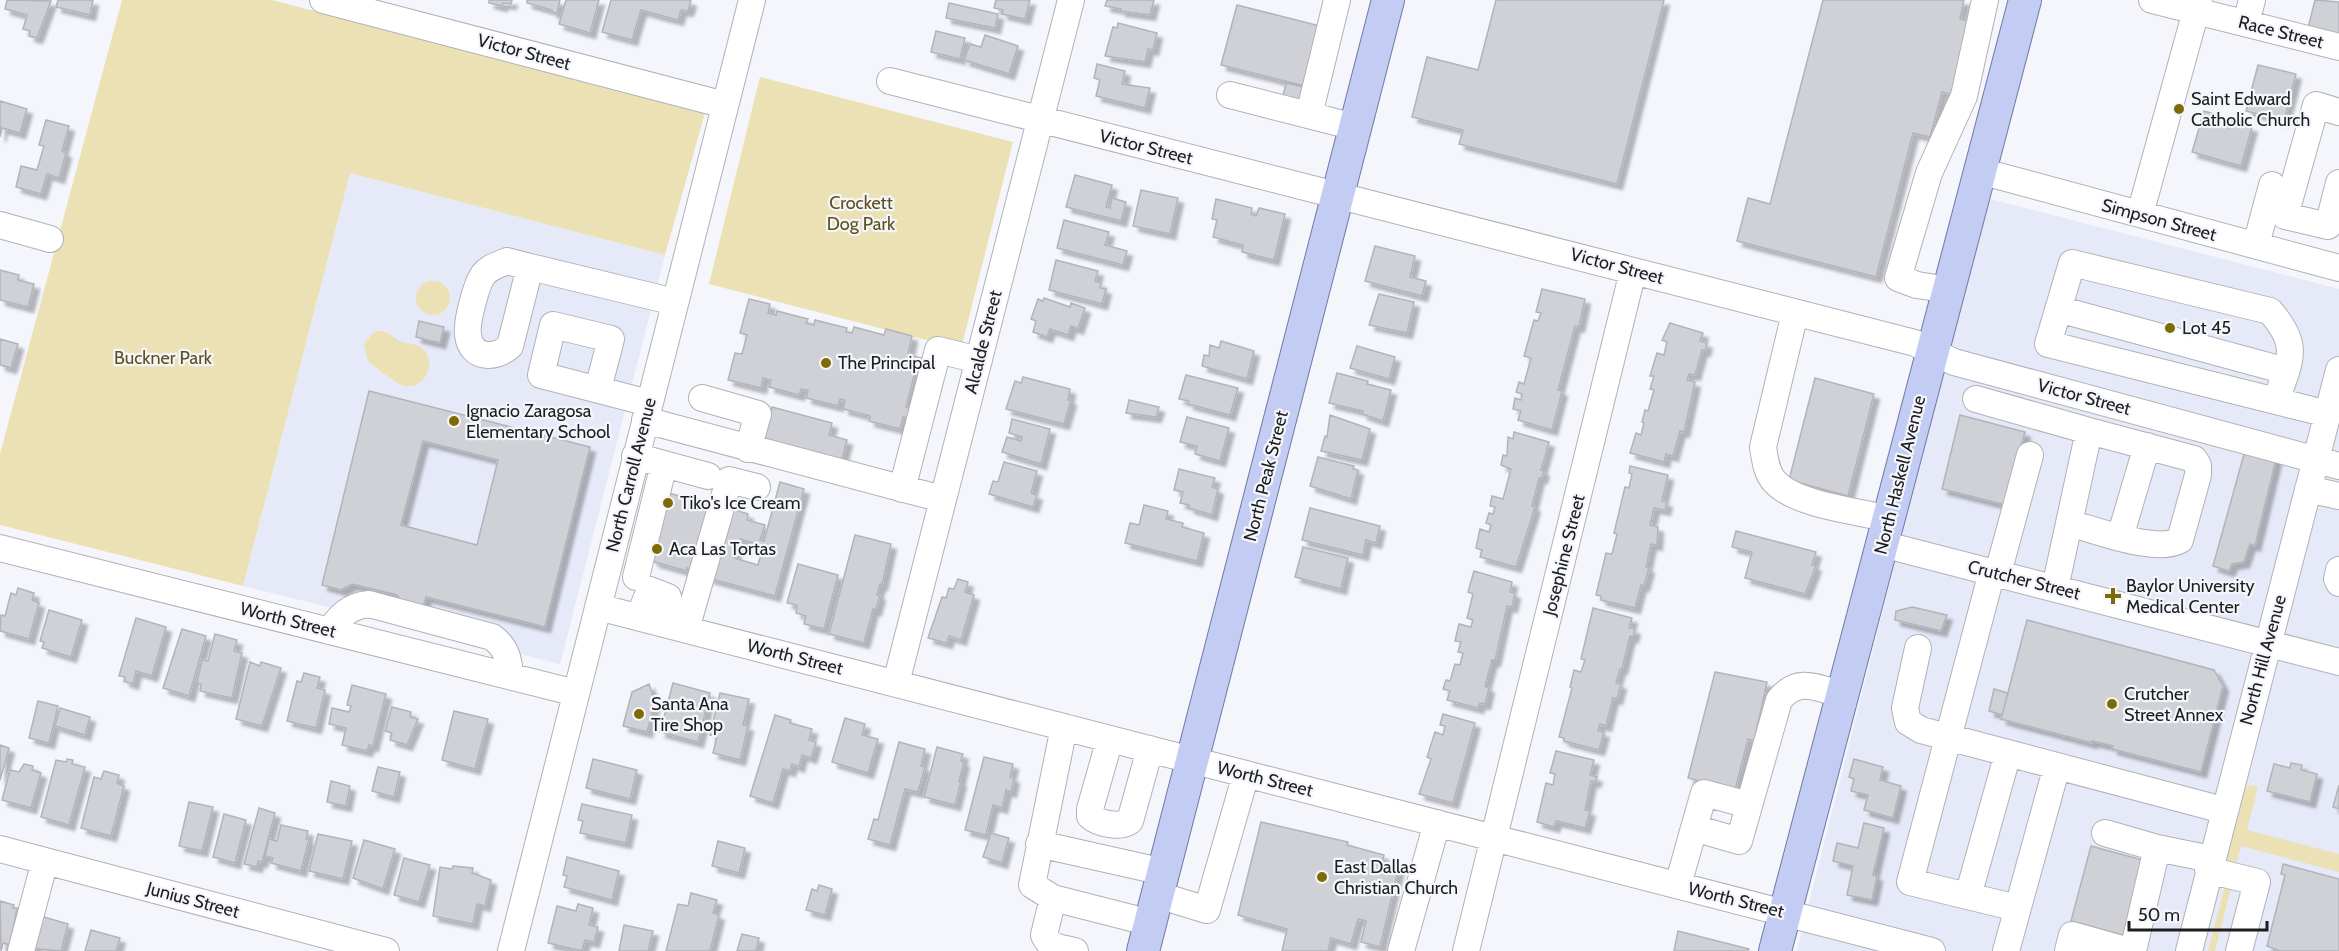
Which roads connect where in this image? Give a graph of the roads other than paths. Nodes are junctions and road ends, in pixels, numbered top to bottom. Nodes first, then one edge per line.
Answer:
1 (323, 0) edge
2 (752, 0) edge
3 (1071, 0) edge
4 (1337, 0) edge
5 (1388, 0) edge
6 (1985, 0) edge
7 (2025, 0) edge
8 (2152, 0) edge
9 (2197, 5) edge
10 (2249, 11) edge
11 (2339, 46) edge
12 (890, 81) dead end
13 (1230, 95) dead end
14 (725, 105) junction
15 (2339, 112) edge
16 (1309, 115) junction
17 (1041, 120) junction
18 (1355, 127) junction
19 (1980, 171) junction
20 (2339, 183) edge
21 (2272, 184) dead end
22 (1338, 195) junction
23 (2140, 214) junction
24 (2275, 214) junction
25 (0, 225) edge
26 (50, 239) dead end
27 (2256, 245) junction
28 (530, 267) dead end
29 (2339, 268) edge
30 (1633, 271) junction
31 (1949, 290) junction
32 (675, 302) junction
33 (2058, 309) junction
34 (1796, 313) junction
35 (1932, 351) junction
36 (979, 360) junction
37 (2339, 370) edge
38 (2286, 371) junction
39 (598, 389) dead end
40 (702, 398) dead end
41 (1976, 399) dead end
42 (2276, 401) junction
43 (647, 411) junction
44 (2328, 414) junction
45 (2089, 431) junction
46 (2147, 446) junction
47 (748, 449) junction
48 (2030, 455) dead end
49 (635, 456) junction
50 (2327, 463) edge
51 (664, 464) junction
52 (708, 476) dead end
53 (757, 487) dead end
54 (902, 489) junction
55 (2308, 489) junction
56 (2339, 496) edge
57 (942, 499) junction
58 (2069, 524) junction
59 (1886, 531) junction
60 (2120, 537) junction
61 (0, 548) edge
62 (607, 568) junction
63 (2339, 570) edge
64 (1995, 572) junction
65 (643, 583) junction
66 (2339, 583) edge
67 (2055, 588) junction
68 (598, 607) junction
69 (639, 617) junction
70 (676, 627) junction
71 (329, 631) junction
72 (2268, 643) junction
73 (1918, 648) dead end
74 (2339, 662) edge
75 (510, 676) junction
76 (896, 683) junction
77 (576, 693) junction
78 (1843, 695) junction
79 (1064, 727) junction
80 (1947, 736) junction
81 (1110, 739) junction
82 (1150, 749) junction
83 (2008, 753) junction
84 (1193, 760) junction
85 (2057, 766) junction
86 (1246, 774) junction
87 (1749, 805) junction
88 (2223, 810) junction
89 (1437, 823) junction
90 (1694, 828) junction
91 (2105, 833) dead end
92 (1496, 838) junction
93 (1039, 844) junction
94 (2157, 848) junction
95 (0, 849) edge
96 (45, 861) junction
97 (2209, 865) junction
98 (1678, 885) junction
99 (1968, 896) junction
100 (1053, 898) junction
101 (2017, 908) junction
102 (1154, 910) edge
103 (1786, 913) junction
104 (21, 951) edge
105 (386, 951) edge
106 (511, 951) edge
107 (1075, 951) edge
108 (1401, 951) edge
109 (1466, 951) edge
110 (1775, 951) edge
111 (1932, 951) edge
112 (2006, 951) edge
113 (2068, 951) edge
114 (2131, 951) edge
115 (2188, 951) edge
116 (2239, 951) edge

1 - 14 street, Victor Street
2 - 14 street, North Carroll Avenue
3 - 17 street, Alcalde Street
4 - 16 street
5 - 18 main road, North Peak Street
6 - 31 street
7 - 19 main road, North Haskell Avenue
8 - 9 street, Race Street
9 - 10 street, Race Street
9 - 23 street
10 - 11 street, Race Street
12 - 17 street, Victor Street
13 - 16 street
14 - 32 street, North Carroll Avenue
15 - 24 street
16 - 18 street
17 - 22 street, Victor Street
17 - 36 street, Alcalde Street
18 - 22 main road, North Peak Street
19 - 23 street, Simpson Street
19 - 31 main road, North Haskell Avenue
20 - 24 street
21 - 24 street
22 - 30 street, Victor Street
22 - 84 main road, North Peak Street
23 - 27 street, Simpson Street
24 - 27 street
25 - 26 street
27 - 29 street, Simpson Street
28 - 32 street
30 - 34 street, Victor Street
30 - 92 street, Josephine Street
31 - 35 main road, North Haskell Avenue
32 - 43 street, North Carroll Avenue
33 - 38 street
33 - 38 street
33 - 42 street
34 - 35 street, Victor Street
34 - 59 street, Crutcher Street
35 - 50 street, Victor Street
35 - 59 main road, North Haskell Avenue
36 - 54 street
36 - 57 street, Alcalde Street
37 - 44 street, North Hill Avenue
38 - 42 street
39 - 43 street
40 - 47 street
41 - 45 street
42 - 44 street
43 - 47 street
43 - 49 street, North Carroll Avenue
44 - 50 street, North Hill Avenue
45 - 46 street
45 - 58 street
46 - 60 street
46 - 60 street
47 - 54 street
48 - 64 street
49 - 51 street
49 - 62 street, North Carroll Avenue
50 - 55 street, North Hill Avenue
51 - 52 street
51 - 65 street
53 - 70 street
54 - 57 street
55 - 56 street
55 - 72 street, North Hill Avenue
57 - 76 street, Alcalde Street
58 - 60 street
58 - 67 street
59 - 64 street, Crutcher Street
59 - 78 main road, North Haskell Avenue
61 - 71 street, Worth Street
62 - 65 street
62 - 68 street, North Carroll Avenue
63 - 66 street
64 - 67 street, Crutcher Street
64 - 80 street
65 - 69 street
65 - 70 street
67 - 72 street, Crutcher Street
68 - 69 street, Worth Street
68 - 77 street, North Carroll Avenue
69 - 70 street, Worth Street
70 - 76 street, Worth Street
71 - 75 street, Worth Street
71 - 75 street
72 - 74 street, Crutcher Street
72 - 88 street, North Hill Avenue
73 - 80 street
75 - 77 street, Worth Street
76 - 79 street, Worth Street
77 - 106 street, North Carroll Avenue
78 - 87 street
78 - 103 main road, North Haskell Avenue
79 - 81 street, Worth Street
79 - 93 street
80 - 83 street
80 - 99 street
81 - 82 street, Worth Street
81 - 82 street
82 - 84 street, Worth Street
83 - 85 street
83 - 99 street
84 - 86 street, Worth Street
84 - 102 main road, North Peak Street
85 - 88 street
85 - 101 street
86 - 89 street, Worth Street
86 - 102 street
87 - 90 street
87 - 90 street
88 - 97 street, North Hill Avenue
89 - 92 street, Worth Street
89 - 108 street
90 - 98 street
91 - 94 street
92 - 98 street, Worth Street
92 - 109 street, Josephine Street
93 - 100 street
93 - 102 street
94 - 97 street
94 - 114 street
95 - 96 street, Junius Street
96 - 104 street
96 - 105 street, Junius Street
97 - 115 street, North Hill Avenue
97 - 116 street
98 - 103 street, Worth Street
99 - 101 street
100 - 102 street
100 - 107 street
101 - 112 street
103 - 110 main road, North Haskell Avenue
103 - 111 street, Worth Street
113 - 114 street

